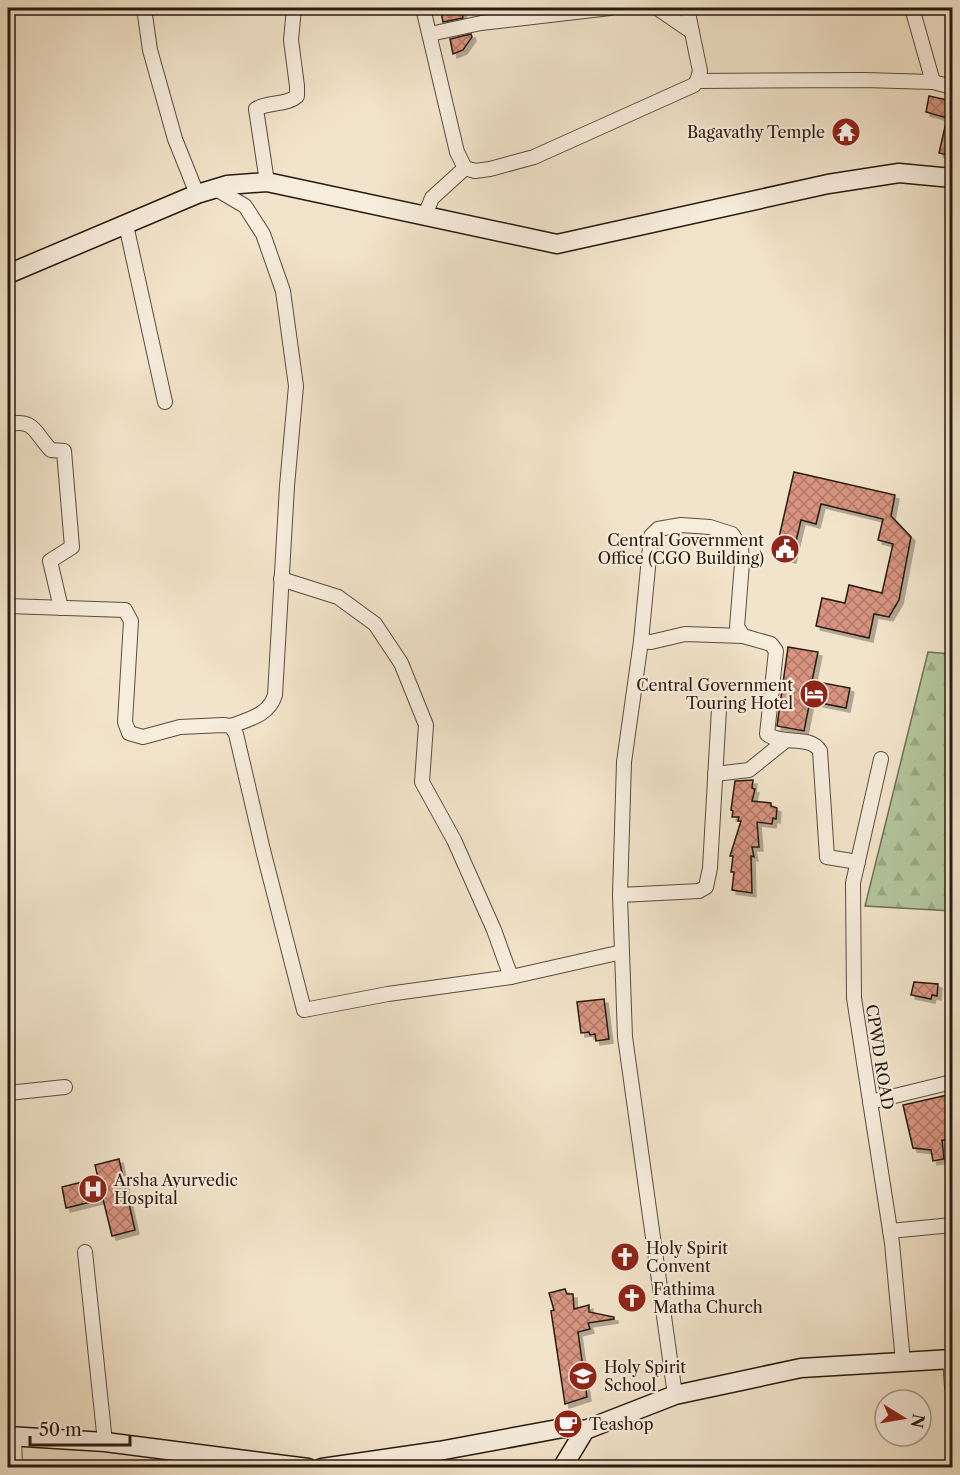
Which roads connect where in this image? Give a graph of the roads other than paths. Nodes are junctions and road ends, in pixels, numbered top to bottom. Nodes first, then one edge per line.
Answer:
1 (144, 8) edge
2 (294, 8) edge
3 (423, 8) edge
4 (610, 8) edge
5 (657, 8) edge
6 (687, 8) edge
7 (912, 8) edge
8 (692, 32) junction
9 (430, 34) junction
10 (697, 81) junction
11 (933, 82) junction
12 (952, 87) edge
13 (465, 168) junction
14 (952, 178) edge
15 (267, 182) junction
16 (216, 189) junction
17 (197, 195) junction
18 (425, 215) junction
19 (126, 225) junction
20 (8, 274) edge
21 (165, 402) dead end
22 (8, 424) edge
23 (281, 579) junction
24 (8, 606) edge
25 (61, 608) junction
26 (743, 636) junction
27 (642, 641) junction
28 (719, 709) dead end
29 (231, 726) junction
30 (785, 741) junction
31 (880, 759) dead end
32 (715, 774) junction
33 (858, 862) junction
34 (620, 895) junction
35 (622, 952) junction
36 (511, 977) junction
37 (952, 1082) edge
38 (65, 1086) dead end
39 (8, 1093) edge
40 (870, 1102) junction
41 (952, 1225) edge
42 (890, 1231) junction
43 (85, 1252) dead end
44 (951, 1359) edge
45 (903, 1362) junction
46 (952, 1387) edge
47 (675, 1395) junction
48 (585, 1430) junction
49 (11, 1436) edge
50 (105, 1442) junction
51 (15, 1467) edge
52 (308, 1467) edge
53 (322, 1467) edge
54 (562, 1467) edge

1 - 17 street
2 - 15 street
3 - 9 street
4 - 9 street
5 - 8 street
6 - 8 street
7 - 11 street
8 - 10 street
9 - 13 street
10 - 11 street
10 - 13 street
11 - 12 street
13 - 18 street
14 - 18 street
15 - 16 street
15 - 18 street
16 - 17 street
16 - 23 street
17 - 19 street
19 - 20 street
19 - 21 street
22 - 25 street
23 - 29 street
23 - 36 street
24 - 25 street
25 - 29 street
26 - 27 street
26 - 27 street
26 - 30 street
27 - 34 street
28 - 32 street
29 - 36 street
30 - 32 street
30 - 33 street
31 - 33 street, CPWD ROAD
32 - 34 street
33 - 40 street, CPWD ROAD
34 - 35 street
35 - 36 street
35 - 47 street
37 - 40 street
38 - 39 street
40 - 42 street, CPWD ROAD
41 - 42 street
42 - 45 street, CPWD ROAD
43 - 50 street
44 - 45 street
44 - 46 street
45 - 47 street
47 - 48 street
48 - 53 street
48 - 54 street
49 - 50 street
49 - 51 street
50 - 52 street

